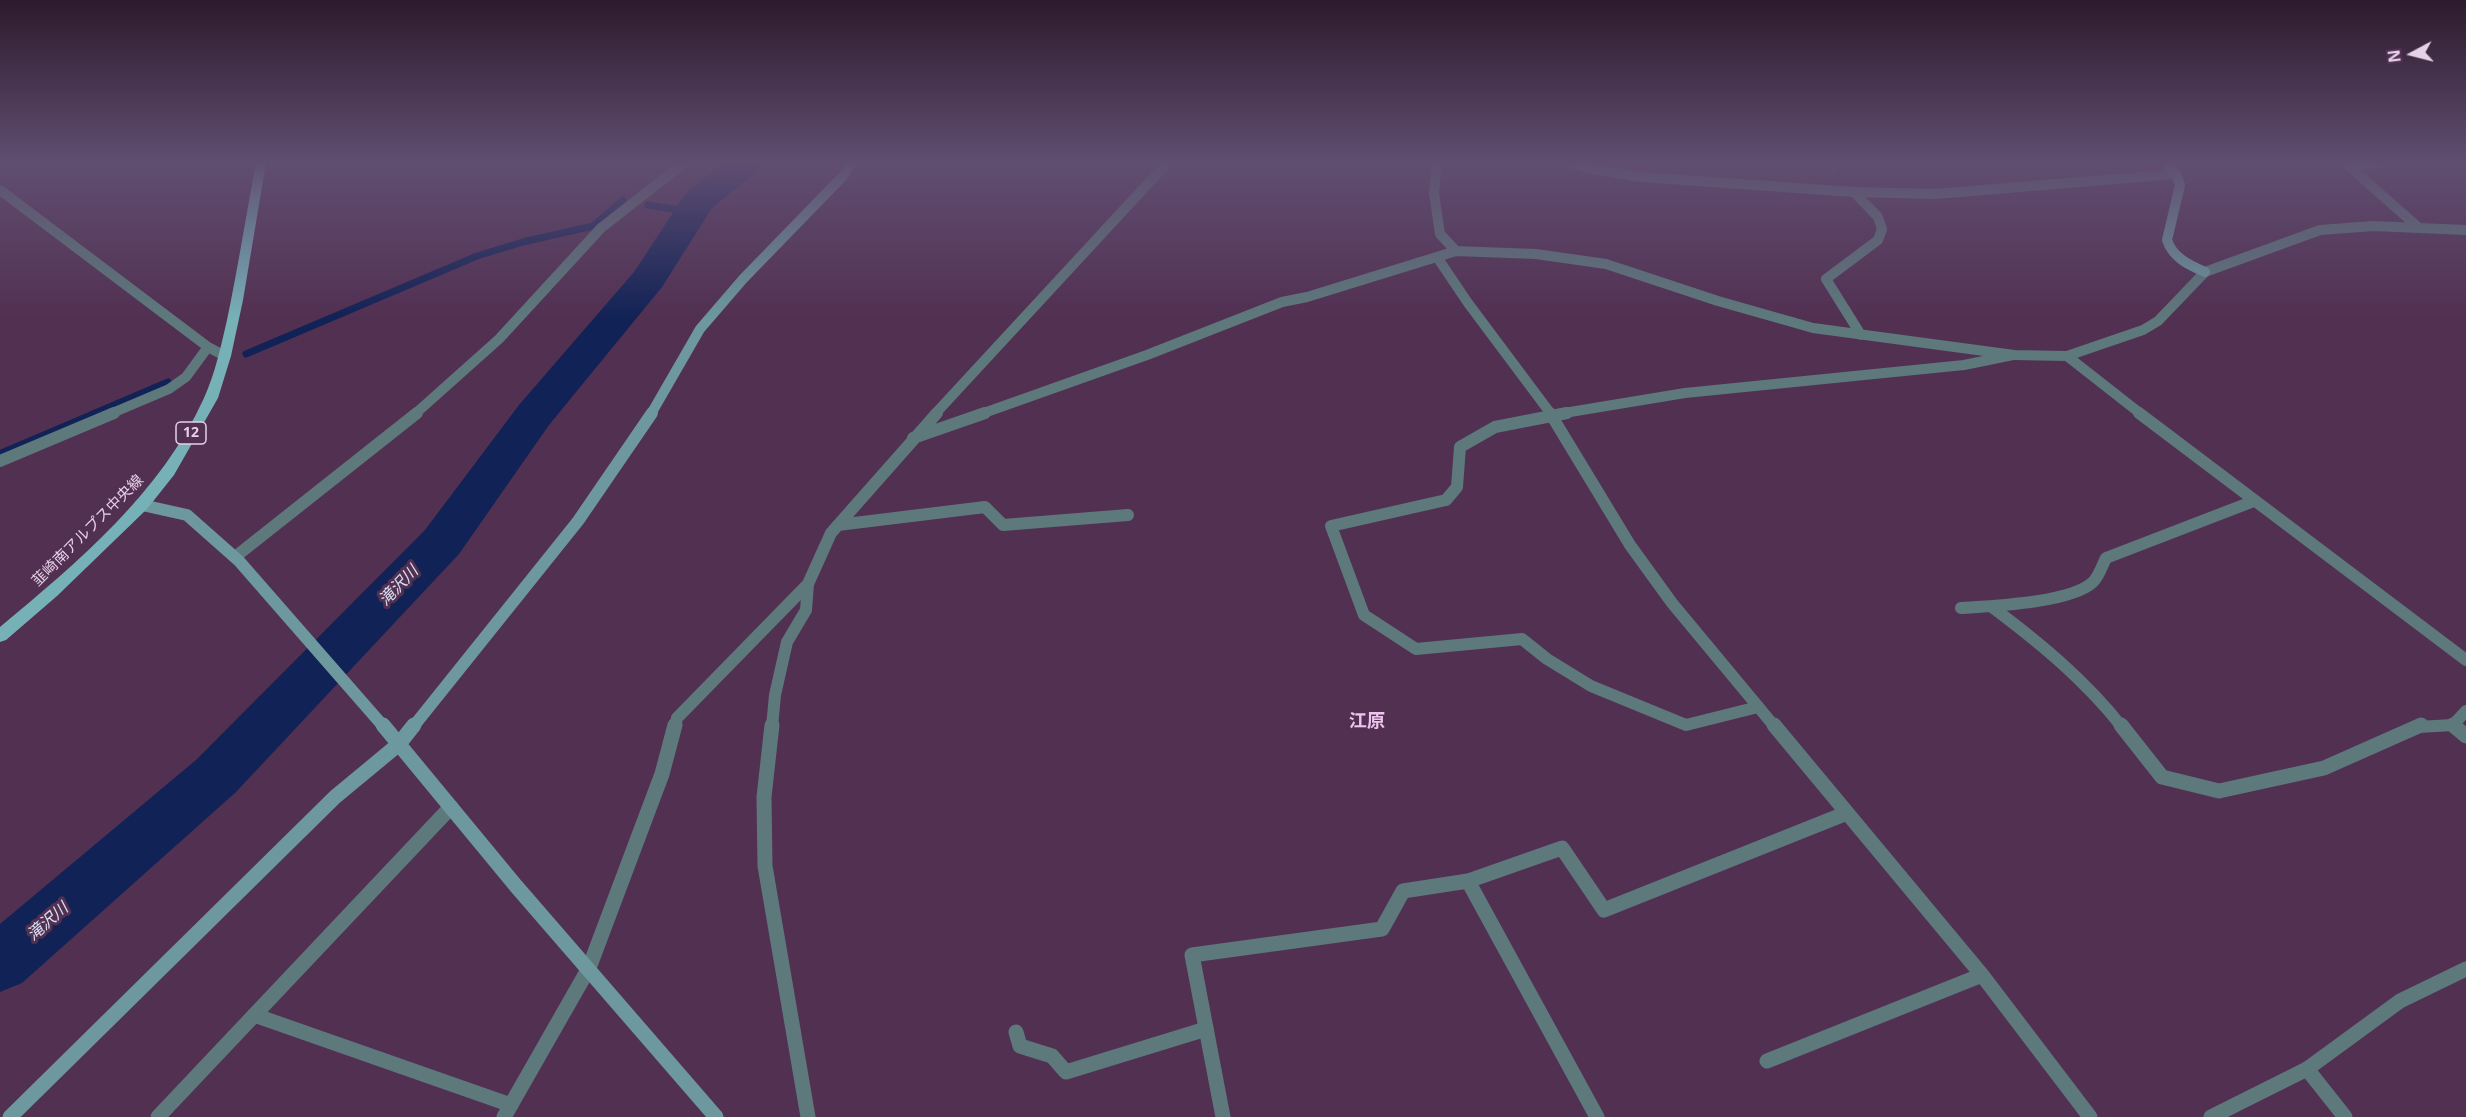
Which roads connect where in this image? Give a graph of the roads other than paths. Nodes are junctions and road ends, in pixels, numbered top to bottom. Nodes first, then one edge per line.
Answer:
1 (33, 215) edge
2 (251, 215) edge
3 (617, 215) edge
4 (805, 215) edge
5 (1119, 215) edge
6 (1437, 215) edge
7 (1876, 215) edge
8 (2173, 215) edge
9 (2404, 215) edge
10 (2419, 228) junction
11 (2466, 230) edge
12 (1456, 251) junction
13 (1437, 257) junction
14 (2205, 272) junction
15 (1860, 335) junction
16 (208, 347) junction
17 (2014, 355) junction
18 (225, 356) junction
19 (2067, 356) junction
20 (1552, 415) junction
21 (913, 438) junction
22 (0, 461) edge
23 (2254, 501) junction
24 (142, 505) junction
25 (1128, 514) dead end
26 (838, 525) junction
27 (237, 559) junction
28 (808, 584) junction
29 (1992, 607) junction
30 (1961, 609) dead end
31 (0, 636) edge
32 (2466, 660) edge
33 (1758, 707) junction
34 (2466, 711) edge
35 (2453, 725) junction
36 (2466, 736) edge
37 (399, 744) junction
38 (451, 807) junction
39 (1847, 813) junction
40 (1468, 881) junction
41 (589, 968) junction
42 (2466, 969) edge
43 (1982, 975) junction
44 (254, 1015) junction
45 (1206, 1029) junction
46 (1016, 1032) dead end
47 (1767, 1061) dead end
48 (2307, 1069) junction
49 (507, 1111) edge
50 (10, 1117) edge
51 (158, 1117) edge
52 (716, 1117) edge
53 (808, 1117) edge
54 (1223, 1117) edge
55 (1597, 1117) edge
56 (2090, 1117) edge
57 (2211, 1117) edge
58 (2344, 1117) edge

1 - 16 street
2 - 18 main road, 韮崎南アルプス中央線 / 12
3 - 27 street
4 - 37 street
5 - 21 street
6 - 12 street
7 - 15 street
8 - 14 street
9 - 10 street
10 - 11 street
10 - 14 street
12 - 13 street
12 - 15 street
13 - 20 street
13 - 21 street
14 - 19 street
15 - 17 street
16 - 18 street
16 - 22 street
17 - 19 street
17 - 20 street
18 - 24 main road, 韮崎南アルプス中央線 / 12
19 - 23 street
20 - 33 street
20 - 33 street
21 - 26 street
23 - 29 street
23 - 32 street
24 - 27 street
24 - 31 main road, 韮崎南アルプス中央線 / 12
25 - 26 street
26 - 28 street
27 - 37 street
28 - 41 street
28 - 53 street
29 - 30 street
29 - 35 street
33 - 39 street
34 - 35 street
35 - 36 street
37 - 38 street
37 - 50 street
38 - 41 street
38 - 44 street
39 - 40 street
39 - 43 street
40 - 45 street
40 - 55 street
41 - 49 street
41 - 52 street
42 - 48 street
43 - 47 street
43 - 56 street
44 - 49 street
44 - 51 street
45 - 46 street
45 - 54 street
48 - 57 street
48 - 58 street

